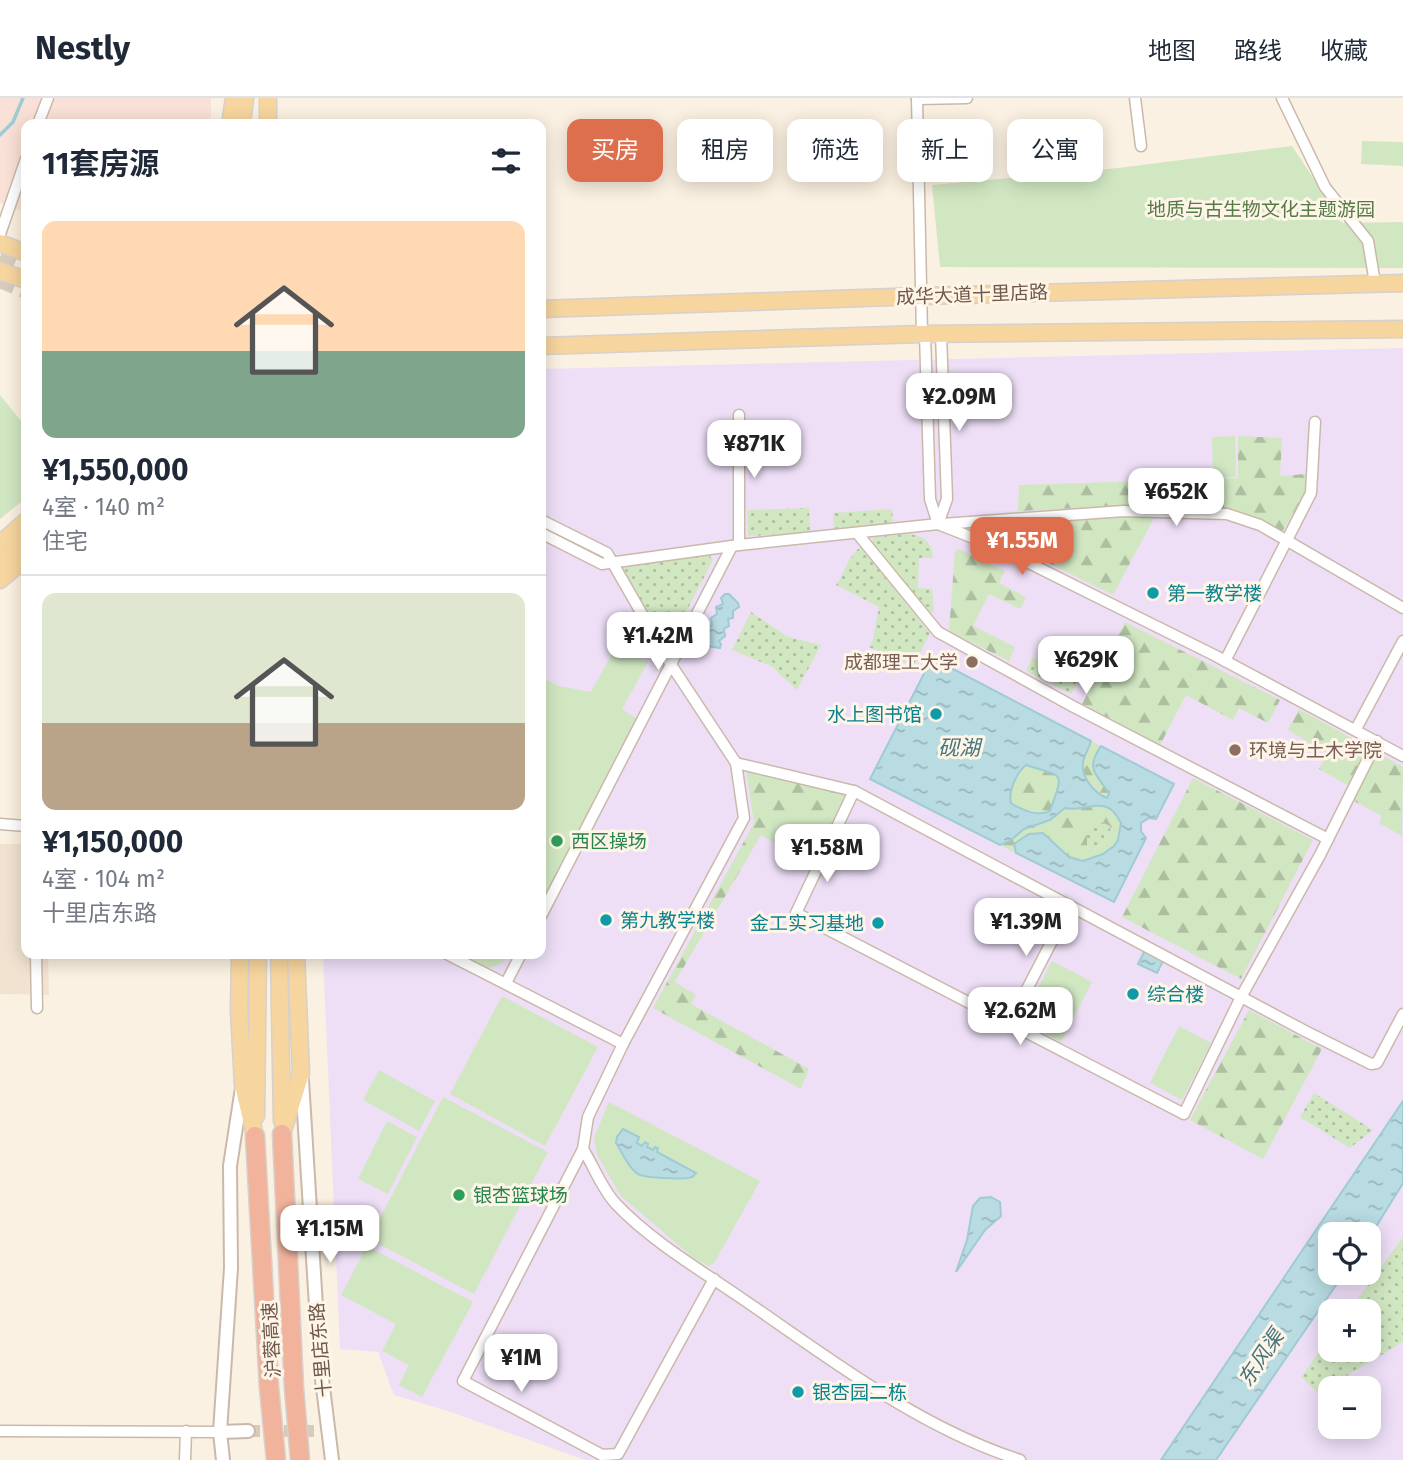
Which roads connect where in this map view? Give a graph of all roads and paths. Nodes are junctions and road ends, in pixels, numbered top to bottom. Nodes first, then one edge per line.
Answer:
1 (48, 98) edge
2 (228, 98) edge
3 (234, 98) edge
4 (245, 98) edge
5 (268, 98) edge
6 (967, 98) edge
7 (1135, 98) edge
8 (1282, 98) edge
9 (917, 99) edge
10 (40, 119) edge
11 (229, 119) edge
12 (230, 119) edge
13 (243, 119) edge
14 (268, 119) edge
15 (1142, 146) dead end
16 (21, 173) edge
17 (0, 234) edge
18 (0, 243) edge
19 (21, 251) edge
20 (0, 271) edge
21 (21, 278) edge
22 (1375, 283) junction
23 (1403, 283) edge
24 (920, 296) junction
25 (546, 309) edge
26 (1403, 329) edge
27 (923, 334) junction
28 (941, 334) junction
29 (546, 346) edge
30 (739, 415) dead end
31 (1315, 422) dead end
32 (21, 513) edge
33 (546, 522) edge
34 (938, 524) junction
35 (21, 525) edge
36 (0, 531) edge
37 (858, 533) junction
38 (546, 536) edge
39 (1286, 539) junction
40 (21, 543) edge
41 (0, 544) edge
42 (735, 545) junction
43 (0, 562) edge
44 (21, 562) edge
45 (611, 562) junction
46 (0, 580) edge
47 (1403, 608) edge
48 (1403, 641) edge
49 (1224, 661) junction
50 (670, 663) junction
51 (1356, 729) junction
52 (1377, 741) junction
53 (1403, 756) edge
54 (736, 763) junction
55 (854, 791) junction
56 (0, 824) edge
57 (21, 826) edge
58 (1328, 839) junction
59 (546, 906) edge
60 (1070, 906) junction
61 (36, 959) edge
62 (240, 959) edge
63 (257, 959) edge
64 (279, 959) edge
65 (296, 959) edge
66 (457, 959) edge
67 (518, 959) edge
68 (506, 984) junction
69 (1241, 997) junction
70 (37, 1007) dead end
71 (1403, 1014) edge
72 (1009, 1024) junction
73 (623, 1044) junction
74 (301, 1073) junction
75 (243, 1085) junction
76 (282, 1134) junction
77 (254, 1136) junction
78 (583, 1149) junction
79 (714, 1279) junction
80 (0, 1431) edge
81 (248, 1431) tunnel mouth
82 (186, 1432) junction
83 (220, 1432) junction
84 (186, 1460) edge
85 (223, 1460) edge
86 (276, 1460) edge
87 (300, 1460) edge
88 (332, 1460) edge
89 (1020, 1460) edge

1 - 10 street
2 - 11 main road
3 - 12 main road
4 - 13 main road
5 - 14 main road
6 - 9 street
7 - 15 street
8 - 22 street
9 - 24 street
16 - 17 street
18 - 19 main road
20 - 21 main road
22 - 23 main road, 成华大道十里店路
22 - 24 main road, 成华大道十里店路
24 - 25 main road, 成华大道十里店路
24 - 27 street
26 - 28 main road, 成华大道十里店路
27 - 28 main road, 成华大道十里店路
27 - 29 main road, 成华大道十里店路
27 - 34 street
28 - 34 street
30 - 42 street
31 - 39 street
32 - 36 main road
33 - 45 street
34 - 37 street
34 - 39 street
34 - 49 street
35 - 41 main road
37 - 42 street
37 - 58 street
38 - 45 street
39 - 47 street
39 - 49 street
40 - 43 main road
42 - 45 street
42 - 50 street
44 - 46 main road
45 - 50 street
48 - 51 street
49 - 51 street
50 - 54 street
50 - 59 street
51 - 52 street
52 - 53 street
52 - 58 street
54 - 55 street
54 - 73 street
55 - 60 street
55 - 72 street
56 - 57 street
58 - 69 street
60 - 69 street
60 - 72 street
61 - 70 street
62 - 75 main road
63 - 77 main road
64 - 76 main road
65 - 74 main road
66 - 68 street
67 - 68 street
68 - 73 street
69 - 71 street
69 - 72 street
73 - 78 street
74 - 76 main road
74 - 88 street, 十里店东路
75 - 77 main road
75 - 83 street
76 - 87 highway, 沪蓉高速
77 - 86 highway, 沪蓉高速
78 - 79 street
78 - 79 street
79 - 89 street
80 - 82 street
81 - 83 street
82 - 83 street
82 - 84 street
83 - 85 street

